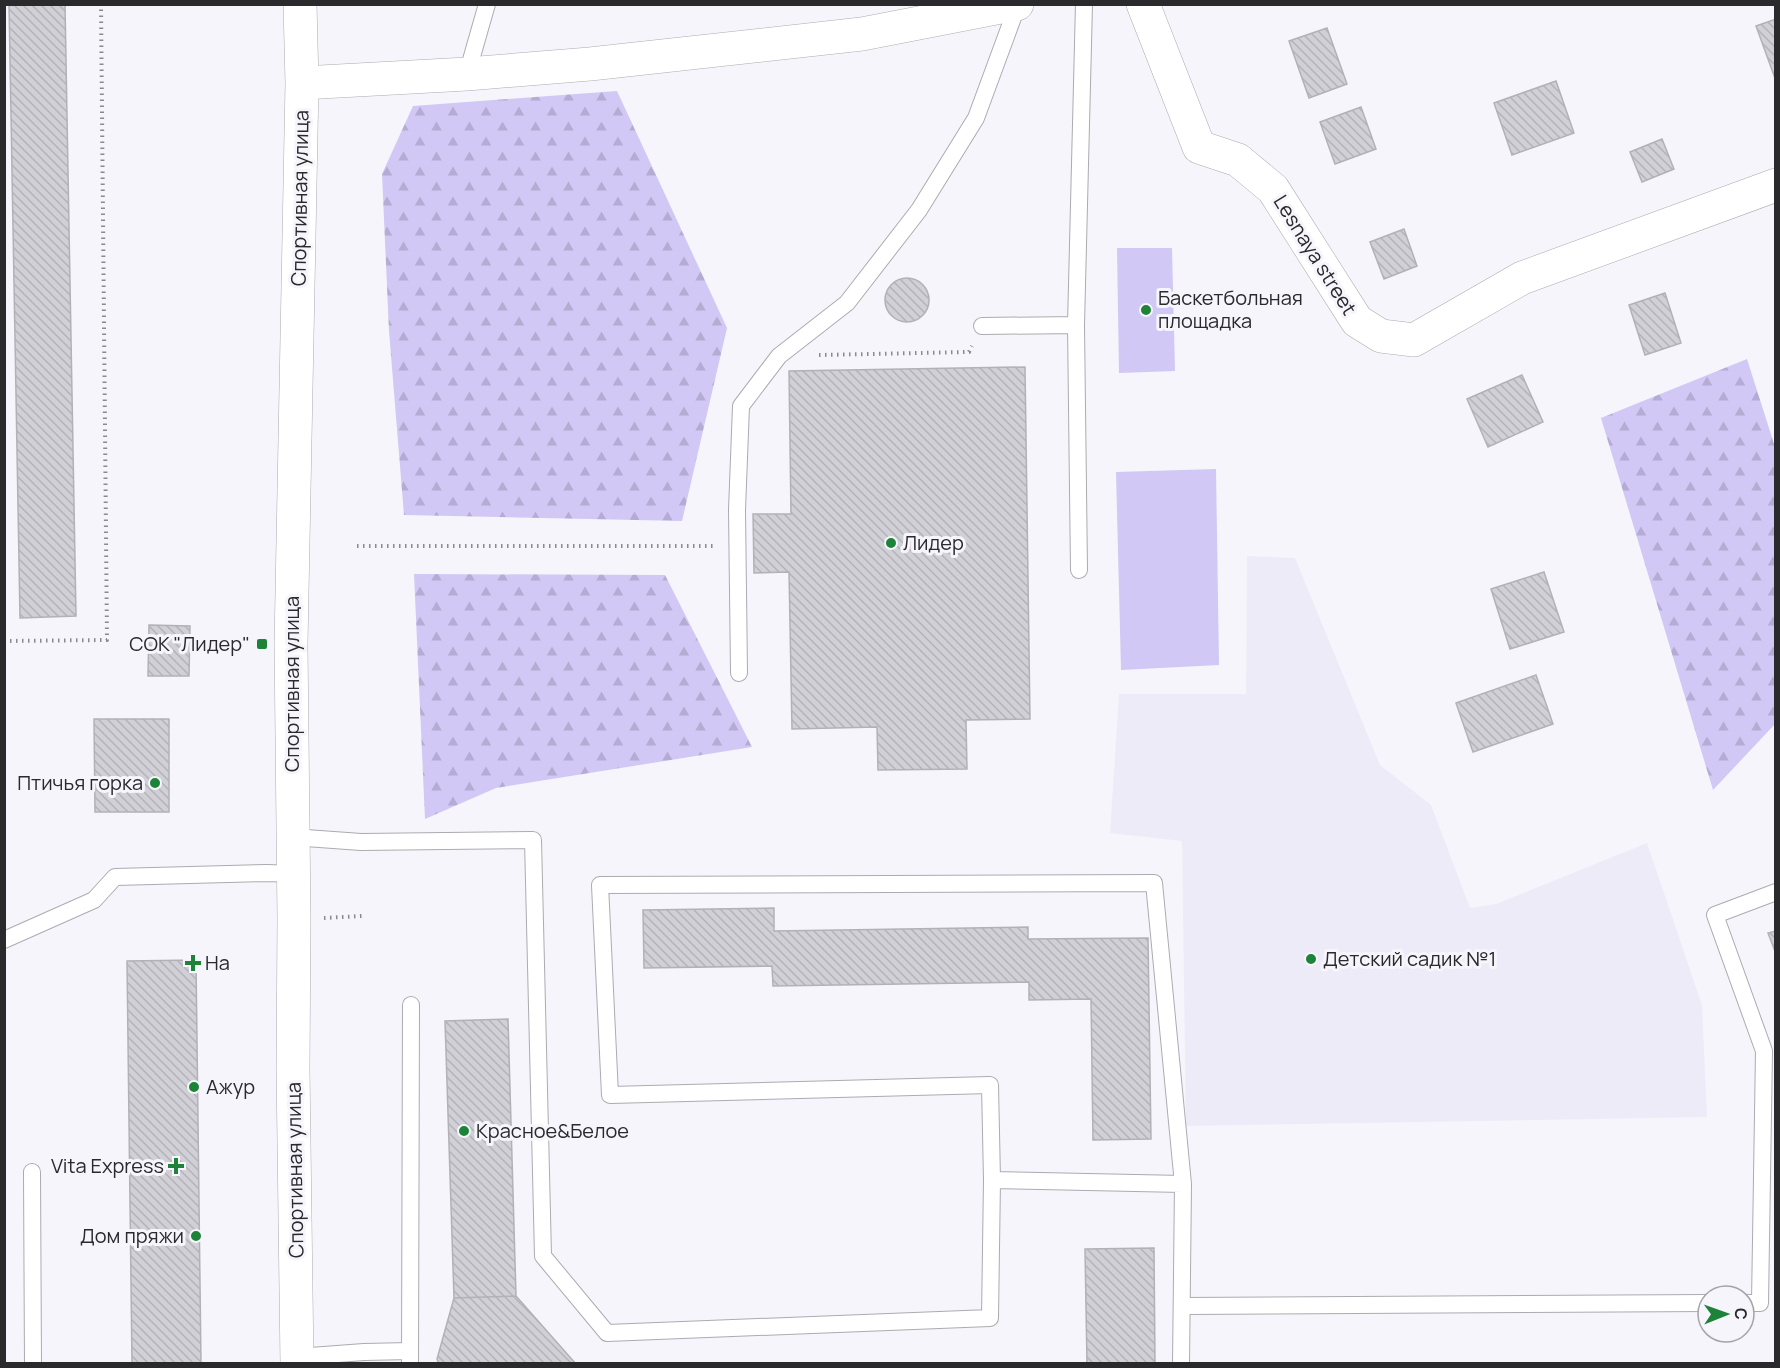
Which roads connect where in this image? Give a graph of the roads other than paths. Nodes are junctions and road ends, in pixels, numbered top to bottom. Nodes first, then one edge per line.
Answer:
1 (300, 4) edge
2 (487, 4) edge
3 (1018, 4) edge
4 (1084, 4) edge
5 (1143, 4) edge
6 (467, 74) junction
7 (302, 83) junction
8 (1776, 185) edge
9 (1076, 325) junction
10 (982, 326) dead end
11 (1079, 570) dead end
12 (739, 674) dead end
13 (292, 837) junction
14 (293, 874) junction
15 (1776, 892) edge
16 (4, 940) edge
17 (411, 1005) dead end
18 (32, 1172) dead end
19 (1768, 1178) edge
20 (992, 1180) junction
21 (1183, 1184) junction
22 (1696, 1303) edge
23 (1756, 1303) edge
24 (1182, 1306) junction
25 (410, 1357) edge
26 (297, 1360) edge
27 (33, 1364) edge
28 (1181, 1364) edge

1 - 7 street, Спортивная улица
2 - 6 lane
3 - 6 street
3 - 12 lane
4 - 9 lane
5 - 8 street, Lesnaya street
6 - 7 street
7 - 13 street, Спортивная улица
9 - 10 lane
9 - 11 lane
13 - 14 street, Спортивная улица
13 - 20 lane
14 - 16 lane
14 - 26 street, Спортивная улица
15 - 19 lane
17 - 25 lane
18 - 27 lane
19 - 23 lane
20 - 21 lane
20 - 21 lane
21 - 24 lane
22 - 24 lane
24 - 28 lane
25 - 26 lane

